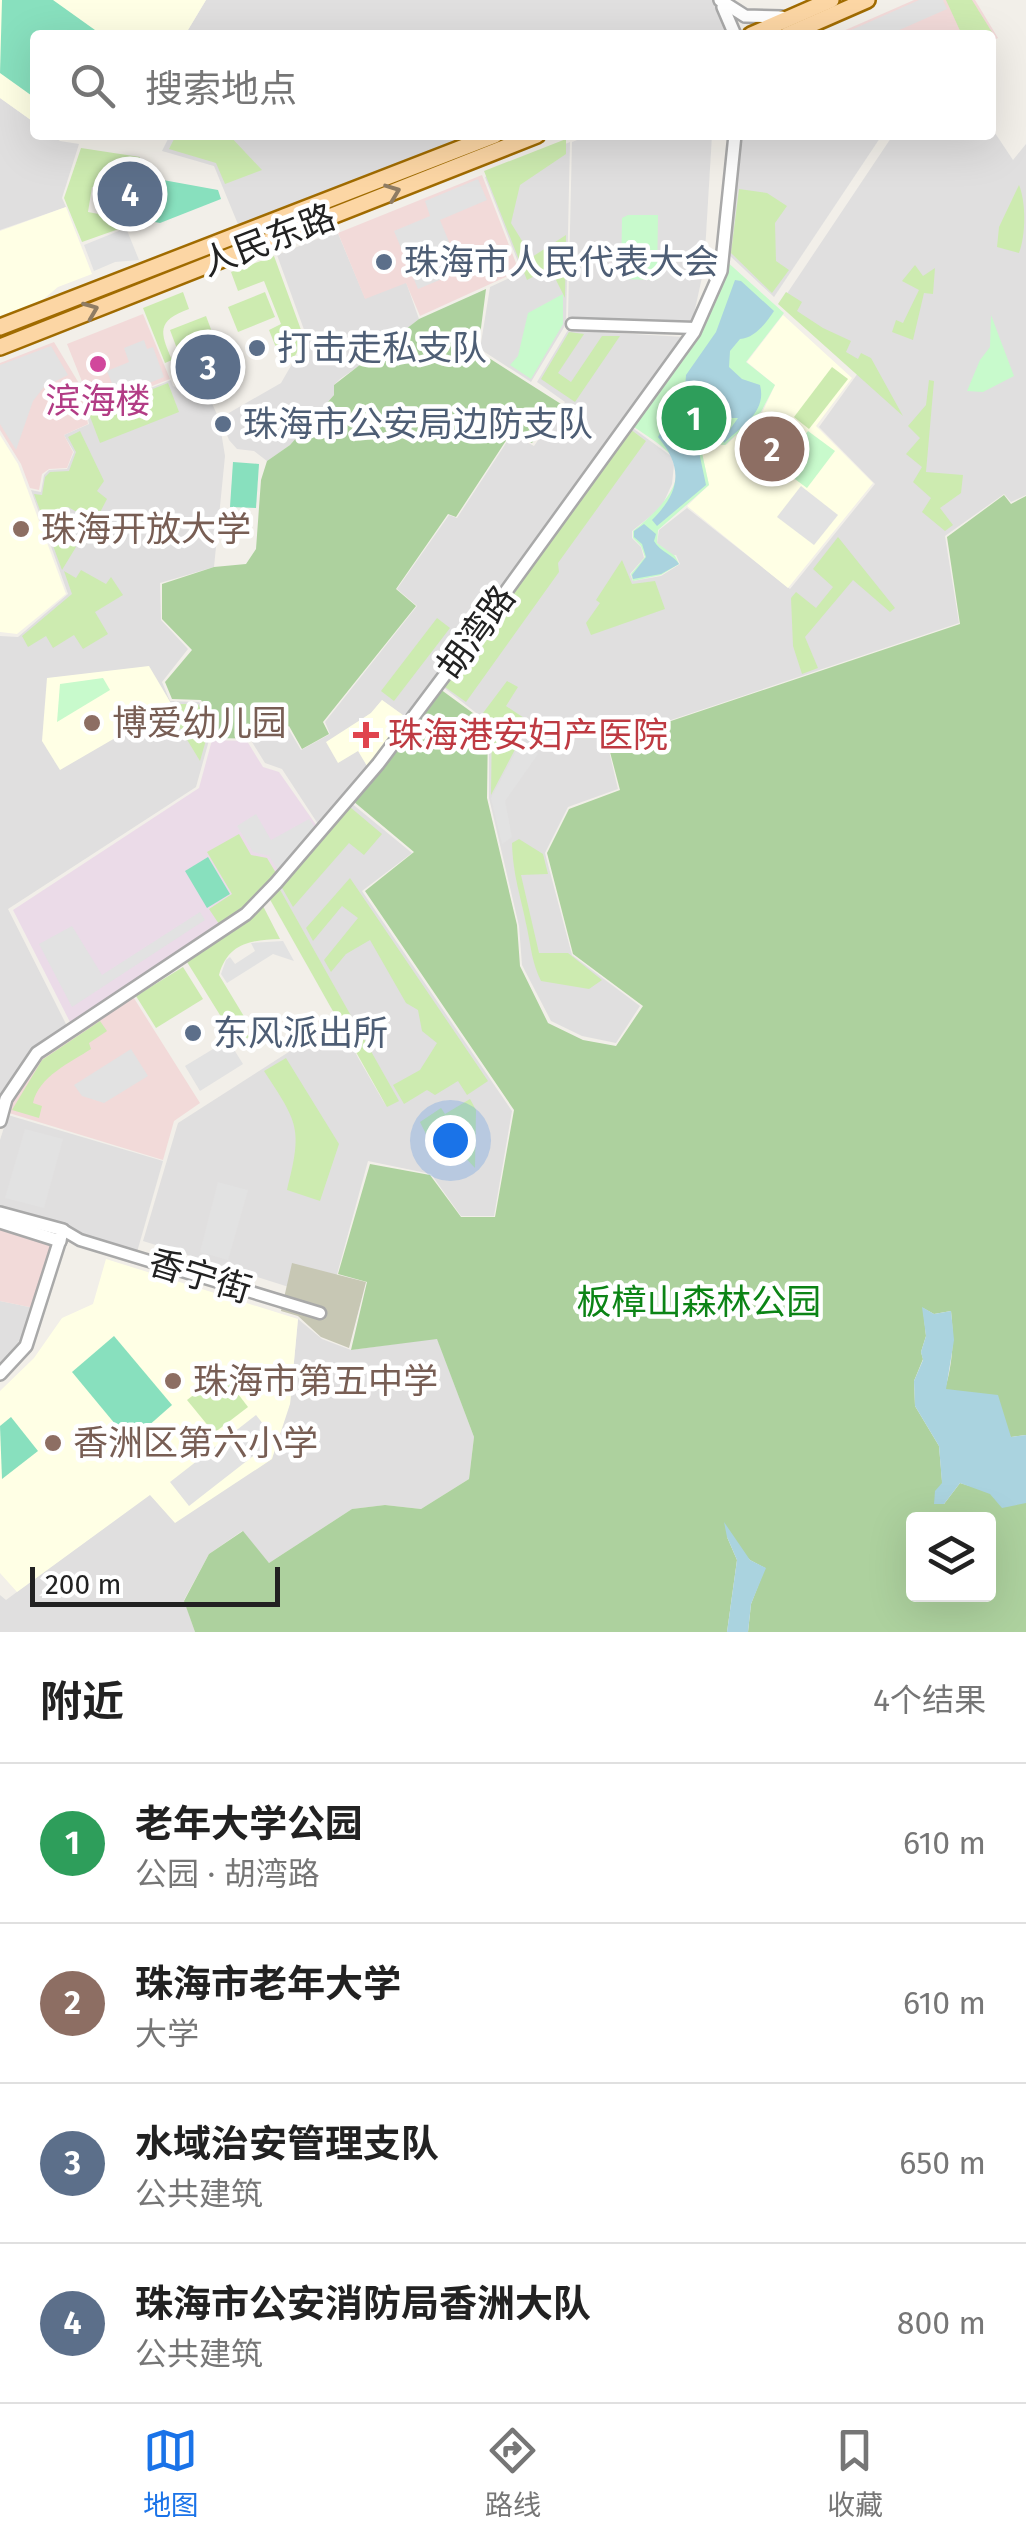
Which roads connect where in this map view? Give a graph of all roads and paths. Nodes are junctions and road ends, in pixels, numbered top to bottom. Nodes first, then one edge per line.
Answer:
1 (720, 0) edge
2 (831, 0) edge
3 (867, 0) edge
4 (792, 29) edge
5 (733, 30) edge
6 (482, 140) edge
7 (524, 140) edge
8 (734, 140) edge
9 (572, 324) dead end
10 (0, 327) edge
11 (695, 328) junction
12 (0, 347) edge
13 (0, 1121) edge
14 (0, 1212) edge
15 (0, 1222) edge
16 (61, 1235) junction
17 (320, 1313) dead end
18 (0, 1374) edge

1 - 4 street
1 - 5 street
2 - 4 main road
3 - 4 main road
6 - 10 main road, 人民东路
12 -> 7 main road, 人民东路
8 - 11 street, 胡湾路
9 - 11 street
11 - 13 street, 胡湾路
14 - 16 street, 香宁街
15 - 16 street, 香宁街
16 - 17 street, 香宁街
16 - 18 street

